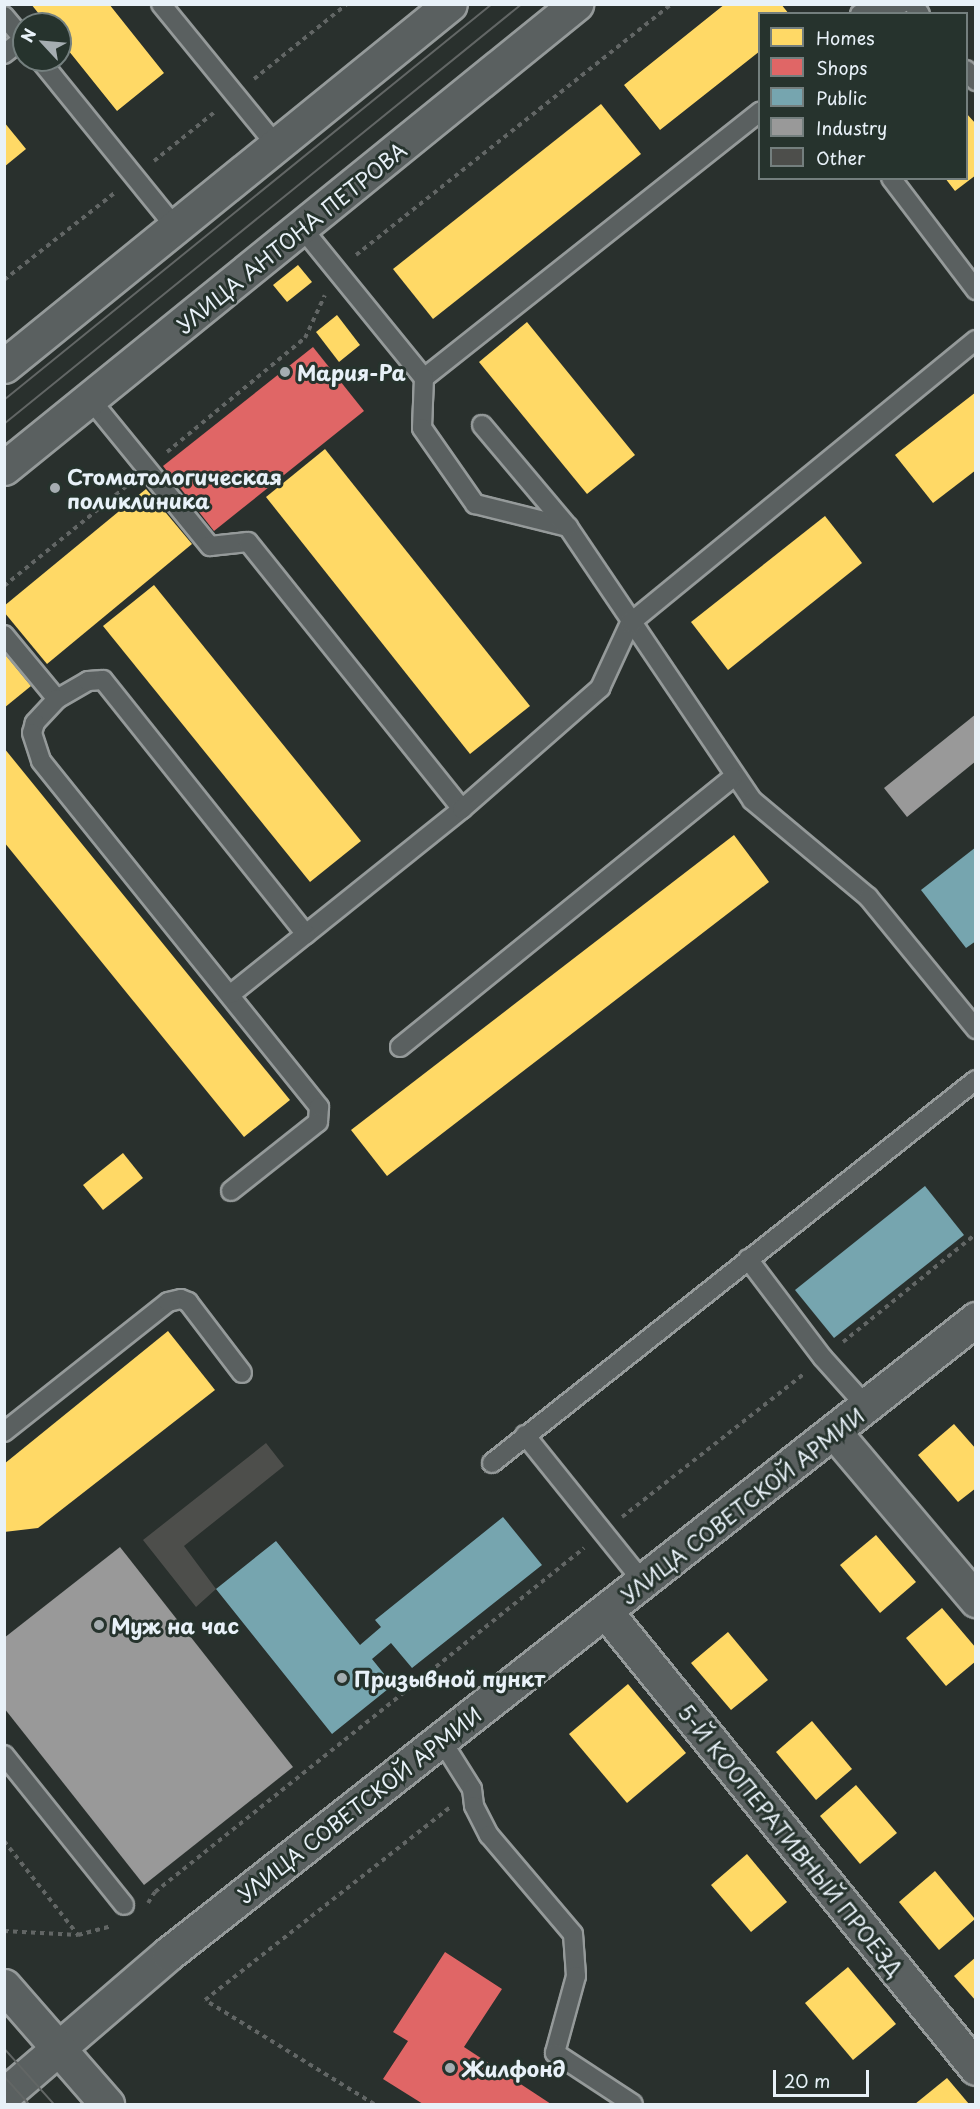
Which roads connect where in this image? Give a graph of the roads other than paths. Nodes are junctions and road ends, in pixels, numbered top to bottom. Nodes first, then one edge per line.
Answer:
1 (160, 4) edge
2 (450, 4) edge
3 (576, 4) edge
4 (901, 4) edge
5 (868, 12) edge
6 (50, 72) edge
7 (758, 113) edge
8 (276, 145) junction
9 (892, 180) edge
10 (175, 227) junction
11 (302, 228) junction
12 (975, 290) edge
13 (975, 340) edge
14 (4, 366) edge
15 (424, 378) junction
16 (90, 399) junction
17 (482, 425) dead end
18 (4, 468) edge
19 (568, 527) junction
20 (630, 624) junction
21 (4, 635) edge
22 (57, 699) junction
23 (734, 777) junction
24 (462, 809) junction
25 (306, 934) junction
26 (231, 994) junction
27 (975, 1029) edge
28 (400, 1047) dead end
29 (975, 1080) edge
30 (231, 1191) dead end
31 (748, 1259) junction
32 (975, 1319) edge
33 (242, 1373) dead end
34 (867, 1407) junction
35 (4, 1432) edge
36 (835, 1433) junction
37 (525, 1435) junction
38 (492, 1463) dead end
39 (643, 1582) junction
40 (975, 1600) edge
41 (606, 1612) junction
42 (440, 1738) junction
43 (4, 1755) edge
44 (124, 1905) dead end
45 (4, 1986) edge
46 (56, 2048) junction
47 (975, 2067) edge
48 (4, 2094) edge
49 (107, 2104) edge
50 (633, 2104) edge

1 - 8 lane
2 - 8 street
3 - 11 street, УЛИЦА АНТОНА ПЕТРОВА
4 - 5 lane
6 - 10 lane
7 - 15 lane
8 - 10 street
9 - 12 lane
10 - 14 street
11 - 15 lane
11 - 16 street, УЛИЦА АНТОНА ПЕТРОВА
13 - 20 lane
15 - 19 lane
16 - 18 street, УЛИЦА АНТОНА ПЕТРОВА
16 - 24 lane
17 - 19 lane
19 - 20 lane
20 - 23 lane
20 - 24 lane
21 - 22 lane
22 - 25 lane
22 - 26 lane
23 - 27 lane
23 - 28 lane
24 - 25 lane
25 - 26 lane
26 - 30 lane
29 - 31 lane
31 - 34 lane
31 - 37 lane
32 - 34 street, УЛИЦА СОВЕТСКОЙ АРМИИ
33 - 35 lane
34 - 36 street, УЛИЦА СОВЕТСКОЙ АРМИИ
36 - 39 street, УЛИЦА СОВЕТСКОЙ АРМИИ
36 - 40 street
37 - 38 lane
37 - 39 lane
39 - 41 street, УЛИЦА СОВЕТСКОЙ АРМИИ
41 - 42 street, УЛИЦА СОВЕТСКОЙ АРМИИ
41 - 47 street, 5-Й КООПЕРАТИВНЫЙ ПРОЕЗД
42 - 46 street, УЛИЦА СОВЕТСКОЙ АРМИИ
42 - 50 lane
43 - 44 lane
45 - 46 street
46 - 48 street, УЛИЦА СОВЕТСКОЙ АРМИИ
46 - 49 street

